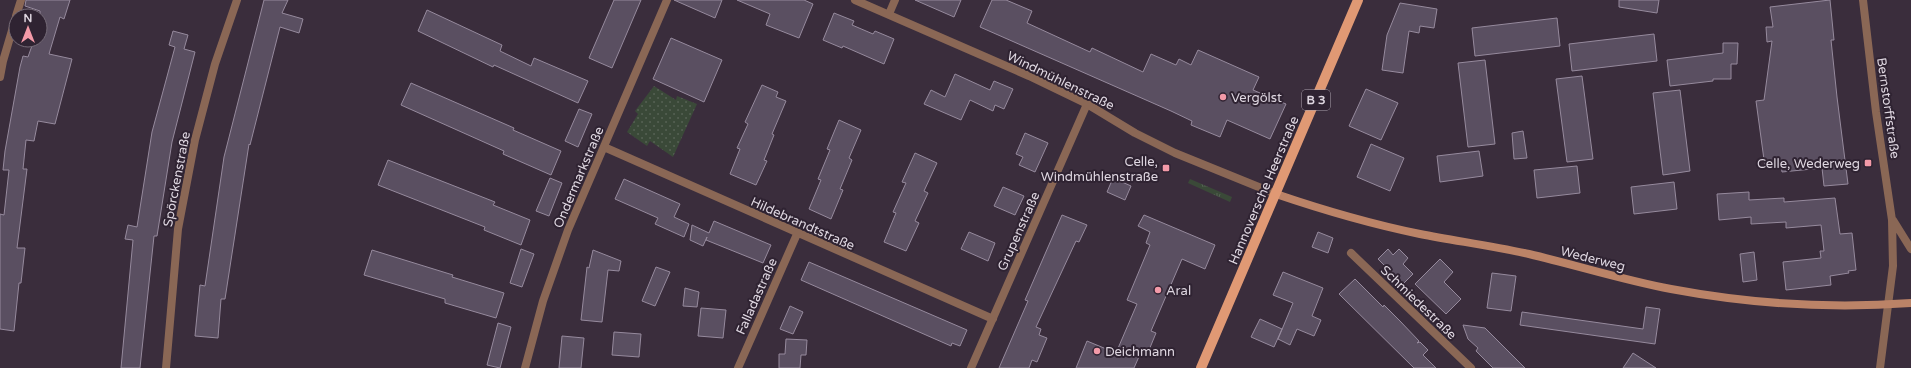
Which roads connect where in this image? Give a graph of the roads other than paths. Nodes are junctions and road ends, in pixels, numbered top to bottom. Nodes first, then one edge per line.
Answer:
1 (237, 0) edge
2 (667, 0) edge
3 (855, 0) edge
4 (895, 0) edge
5 (1358, 0) edge
6 (1863, 0) edge
7 (889, 14) junction
8 (8, 44) edge
9 (0, 77) edge
10 (1087, 104) junction
11 (604, 147) junction
12 (1276, 194) junction
13 (1892, 220) junction
14 (797, 234) junction
15 (1911, 249) edge
16 (1351, 253) dead end
17 (1911, 303) edge
18 (1890, 304) junction
19 (993, 318) junction
20 (166, 368) edge
21 (525, 368) edge
22 (738, 368) edge
23 (971, 368) edge
24 (1201, 368) edge
25 (1471, 368) edge
26 (1880, 368) edge

1 - 20 street, Spörckenstraße
2 - 11 street, Ondermarkstraße
3 - 7 street, Windmühlenstraße
4 - 7 street
5 - 12 main road, Hannoversche Heerstraße / B 3
6 - 13 street, Bernstorffstraße
7 - 10 street, Windmühlenstraße
8 - 9 street
10 - 12 street, Windmühlenstraße
10 - 19 street, Grupenstraße
11 - 14 street, Hildebrandtstraße
11 - 21 street, Ondermarkstraße
12 - 18 main road, Wederweg
12 - 24 main road, Hannoversche Heerstraße
13 - 15 street, Bernstorffstraße
13 - 18 street, Bernstorffstraße
14 - 19 street, Hildebrandtstraße
14 - 22 street, Falladastraße
16 - 25 street, Schmiedestraße
17 - 18 main road, Wederweg
18 - 26 street, Bernstorffstraße
19 - 23 street, Grupenstraße

